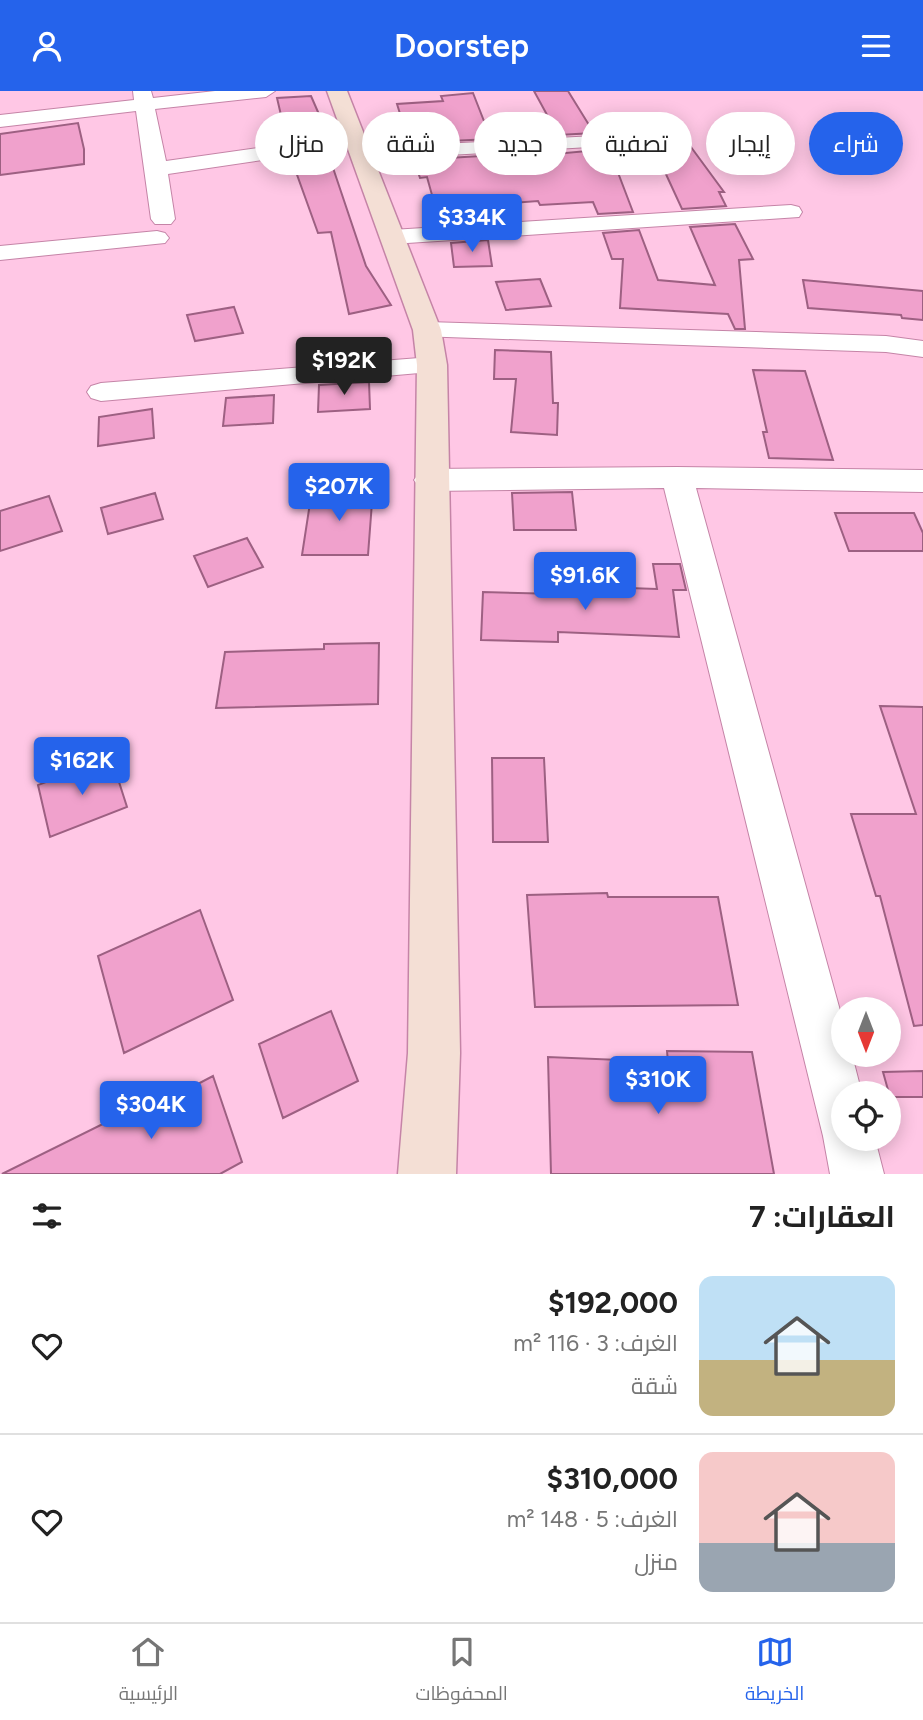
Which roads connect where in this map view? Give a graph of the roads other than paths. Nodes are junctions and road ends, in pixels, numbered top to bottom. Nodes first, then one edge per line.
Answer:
1 (267, 91) edge
2 (337, 91) edge
3 (144, 98) edge
4 (0, 121) edge
5 (581, 141) edge
6 (359, 147) junction
7 (157, 169) junction
8 (791, 212) dead end
9 (392, 237) junction
10 (0, 253) edge
11 (429, 347) junction
12 (923, 349) edge
13 (100, 391) dead end
14 (677, 477) junction
15 (430, 479) junction
16 (923, 481) edge
17 (833, 1081) edge
18 (851, 1151) edge
19 (427, 1174) edge
20 (857, 1174) edge

1 - 3 street
2 - 6 street
3 - 4 street
3 - 7 street
5 - 6 street
6 - 7 street
6 - 9 street
7 - 10 street
8 - 9 street
9 - 11 street
11 - 12 street
11 - 13 street
11 - 15 street
14 - 15 street
14 - 16 street
14 - 17 street
15 - 19 street
18 - 20 street

